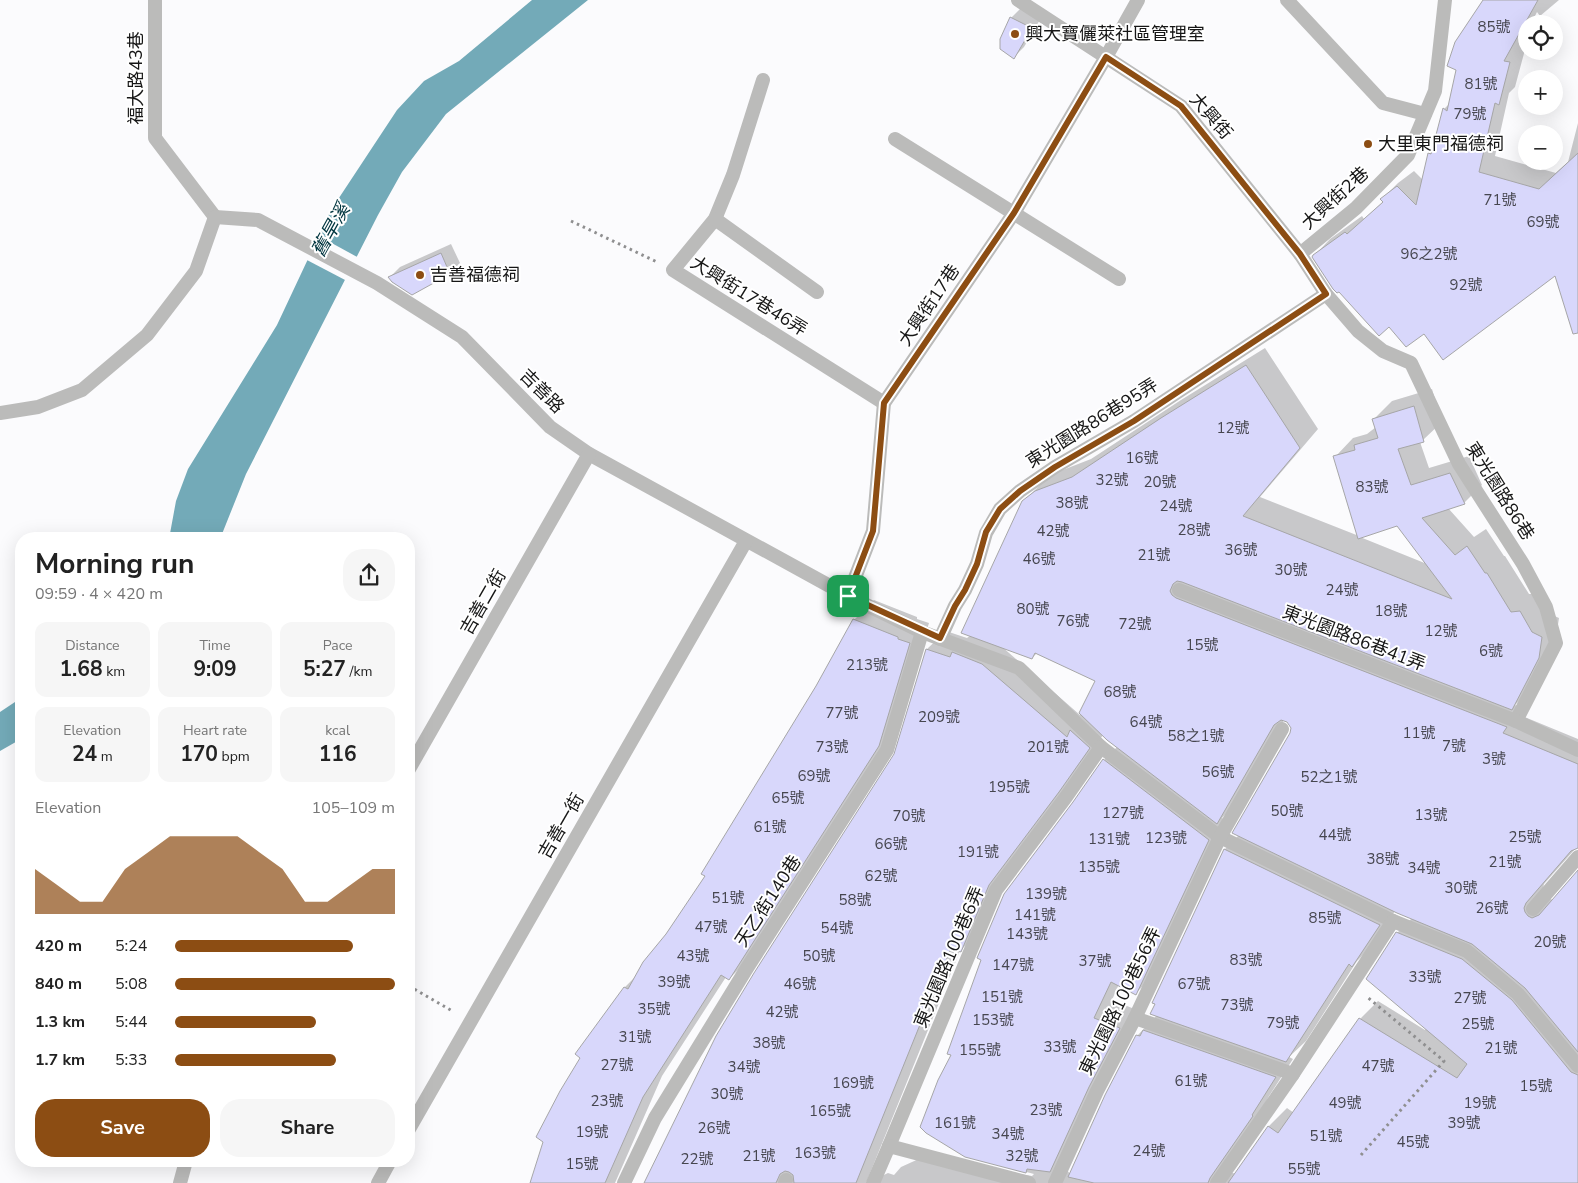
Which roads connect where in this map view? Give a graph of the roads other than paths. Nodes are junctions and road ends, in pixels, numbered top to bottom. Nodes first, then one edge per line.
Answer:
1 (155, 0) edge
2 (1018, 0) edge
3 (1138, 0) edge
4 (1287, 0) edge
5 (1445, 0) edge
6 (1106, 57) junction
7 (762, 80) dead end
8 (1426, 114) junction
9 (896, 139) dead end
10 (1014, 213) junction
11 (215, 217) junction
12 (715, 220) junction
13 (1300, 254) junction
14 (1119, 279) dead end
15 (817, 292) dead end
16 (1326, 294) junction
17 (884, 403) junction
18 (0, 413) edge
19 (589, 454) junction
20 (746, 540) junction
21 (1179, 590) dead end
22 (848, 596) junction
23 (922, 632) junction
24 (940, 638) junction
25 (1516, 720) junction
26 (1282, 729) dead end
27 (1101, 747) junction
28 (1578, 750) edge
29 (415, 759) edge
30 (1220, 837) junction
31 (1578, 857) edge
32 (1532, 909) dead end
33 (1393, 922) junction
34 (1135, 1018) junction
35 (1578, 1066) edge
36 (1293, 1074) junction
37 (415, 1119) edge
38 (889, 1146) junction
39 (184, 1167) edge
40 (387, 1167) edge
41 (180, 1183) edge
42 (378, 1183) edge
43 (624, 1183) edge
44 (873, 1183) edge
45 (1029, 1183) edge
46 (1055, 1183) edge
47 (1217, 1183) edge

1 - 11 lane, 福大路43巷
2 - 6 lane, 大興街
3 - 6 lane, 大興街17巷
4 - 8 lane
5 - 8 lane, 大興街2巷
6 - 10 lane, 大興街17巷
6 - 13 lane, 大興街
7 - 12 lane, 大興街17巷46弄
8 - 13 lane, 大興街2巷
9 - 10 lane
10 - 14 lane
10 - 17 lane, 大興街17巷
11 - 18 lane
11 - 19 lane, 吉善路
12 - 15 lane
12 - 17 lane, 大興街17巷46弄
13 - 16 lane, 東光園路86巷
16 - 24 lane, 東光園路86巷95弄
16 - 25 lane, 東光園路86巷
17 - 22 lane, 大興街17巷
19 - 20 lane, 吉善路
19 - 29 lane, 吉善二街
20 - 22 lane, 吉善路
20 - 37 lane, 吉善一街
21 - 25 lane, 東光園路86巷41弄
22 - 23 lane
23 - 24 lane
23 - 43 lane, 天乙街140巷
24 - 27 lane
25 - 28 lane
26 - 30 lane, 東光園路100巷56弄
27 - 30 lane
27 - 38 lane, 東光園路100巷6弄
30 - 33 lane
30 - 34 lane, 東光園路100巷56弄
31 - 32 lane
33 - 35 lane
33 - 36 lane
34 - 36 lane
34 - 46 lane, 東光園路100巷56弄
36 - 47 lane
38 - 44 lane, 東光園路100巷6弄
38 - 45 lane
39 - 41 lane
40 - 42 lane

